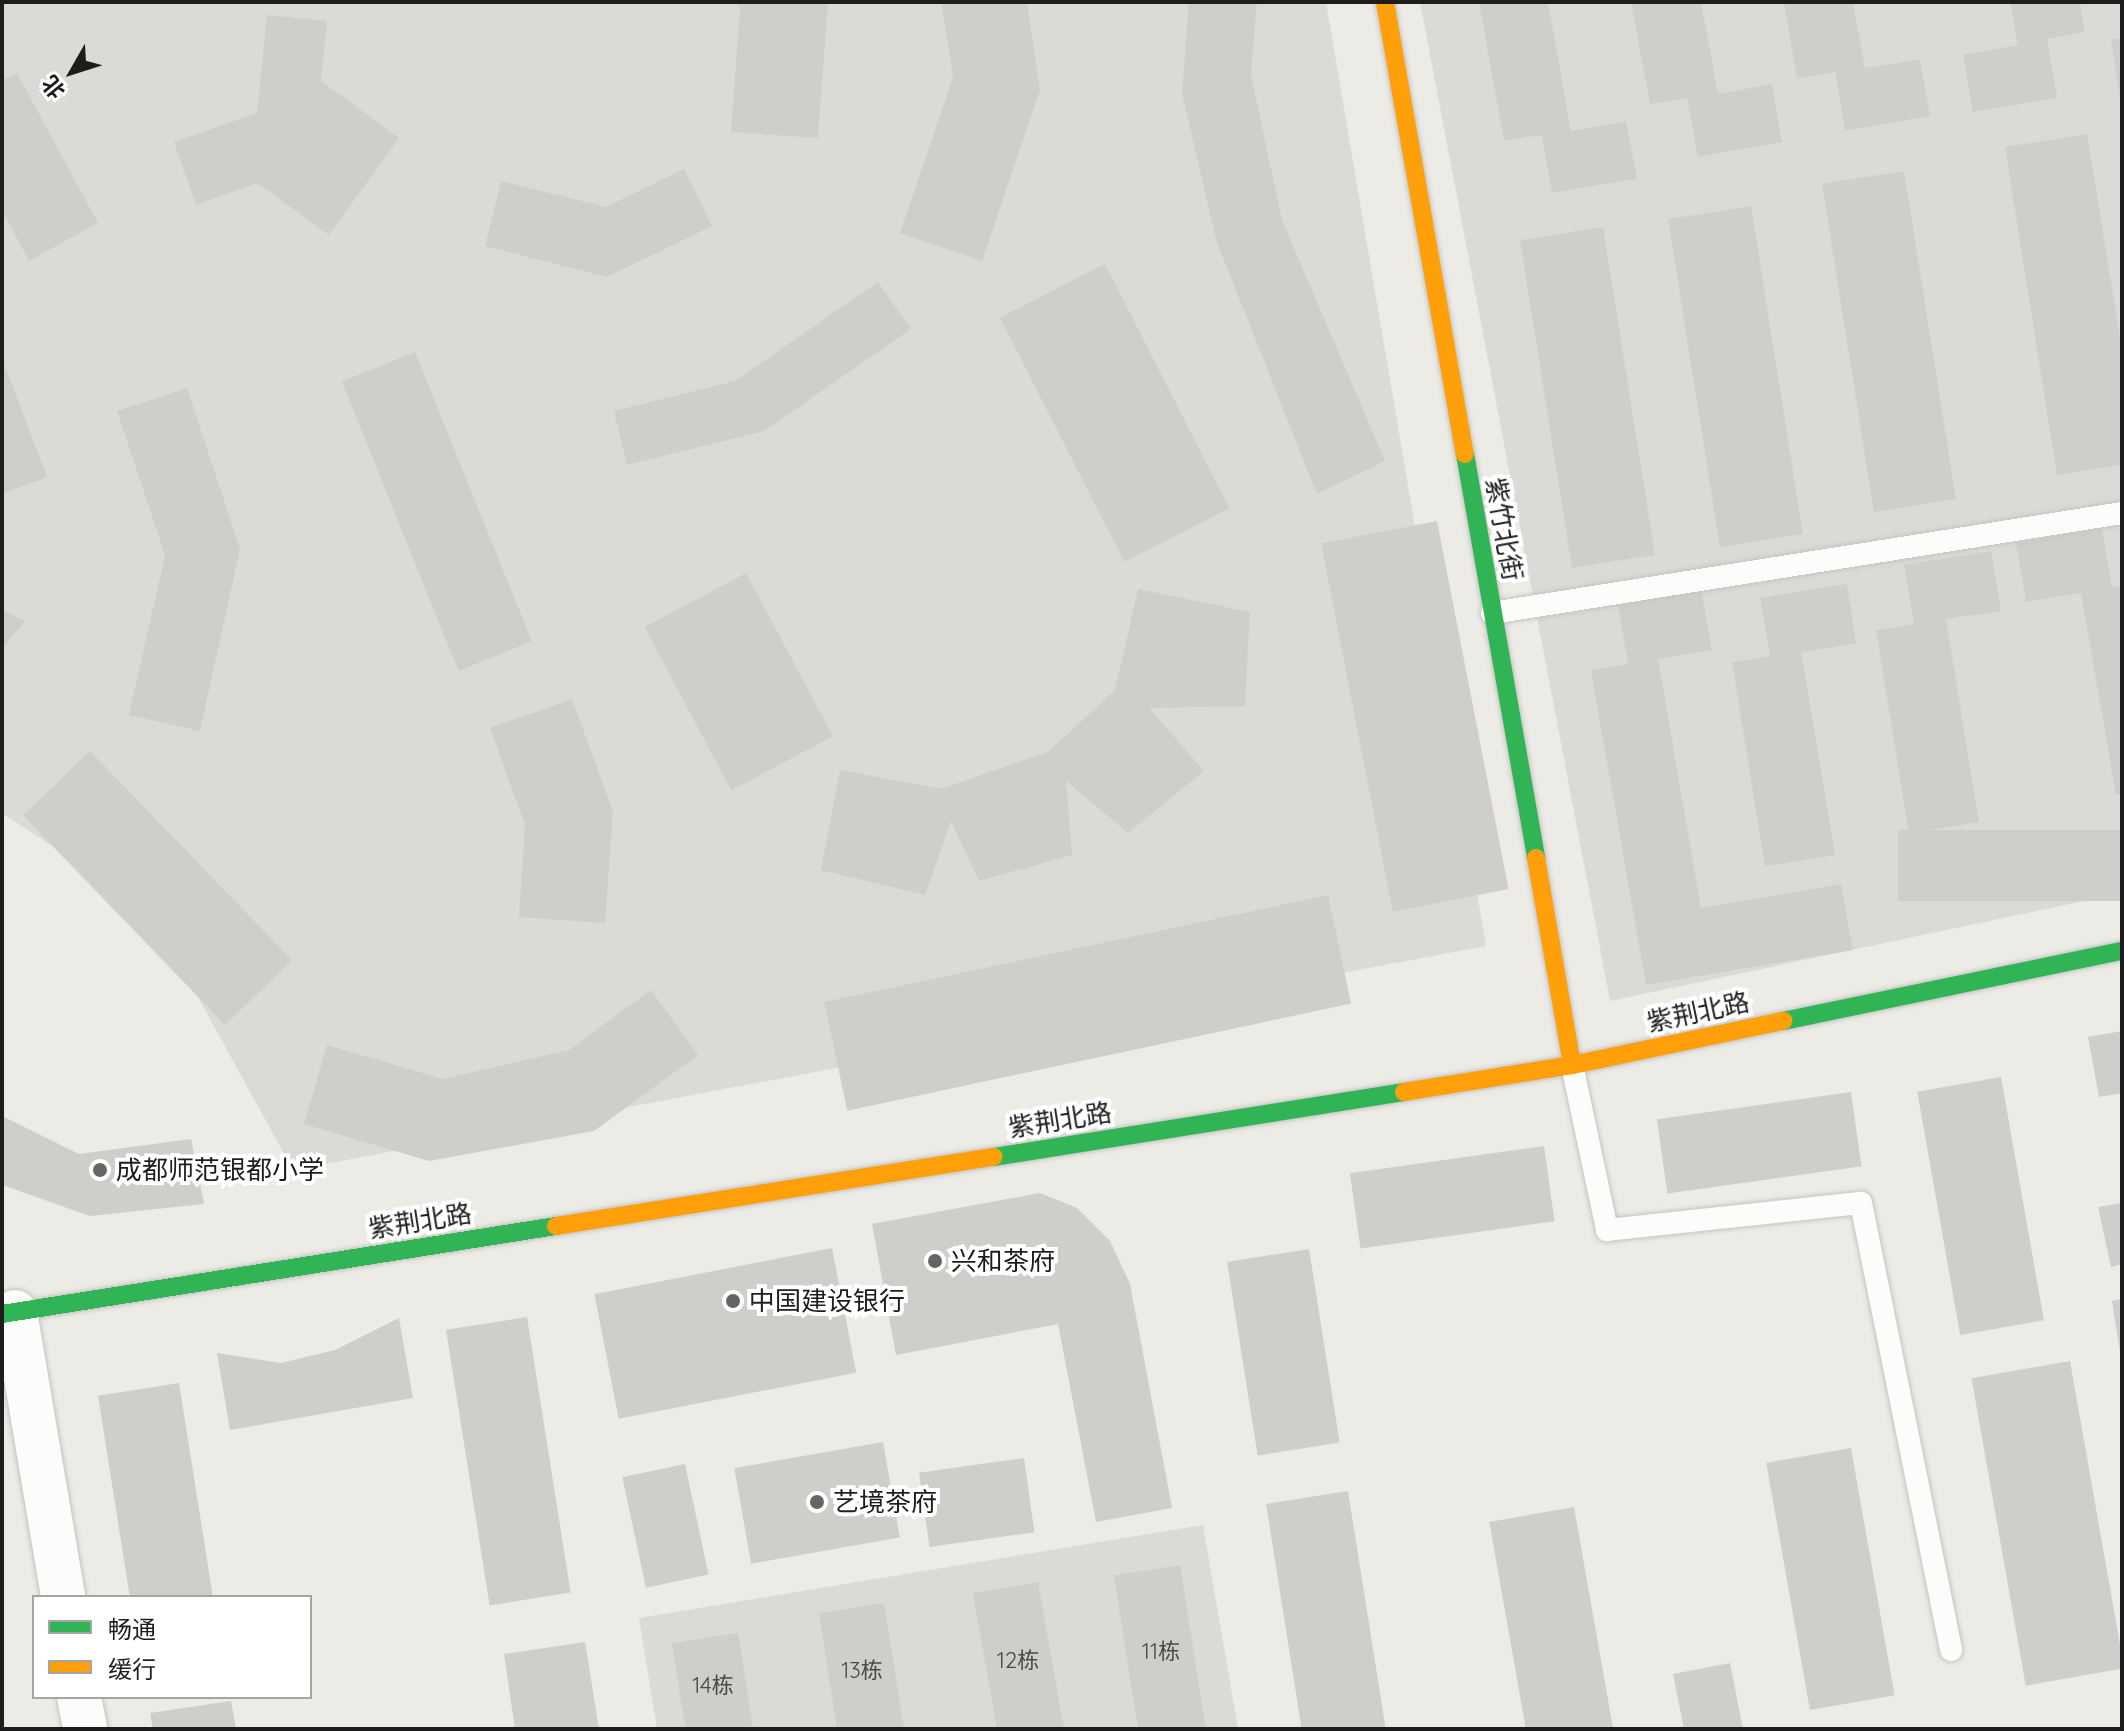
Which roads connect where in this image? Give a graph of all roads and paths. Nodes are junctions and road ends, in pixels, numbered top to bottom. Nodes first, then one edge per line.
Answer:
1 (1385, 2) edge
2 (2122, 513) edge
3 (1492, 613) junction
4 (2122, 951) edge
5 (1572, 1065) junction
6 (9, 1313) edge
7 (63, 1595) edge
8 (1951, 1650) dead end
9 (79, 1699) edge
10 (85, 1729) edge

1 - 3 street, 紫竹北街
2 - 3 lane
3 - 5 street, 紫竹北街
4 - 5 street, 紫荆北路
5 - 6 street, 紫荆北路
5 - 8 lane
6 - 7 street
9 - 10 street

